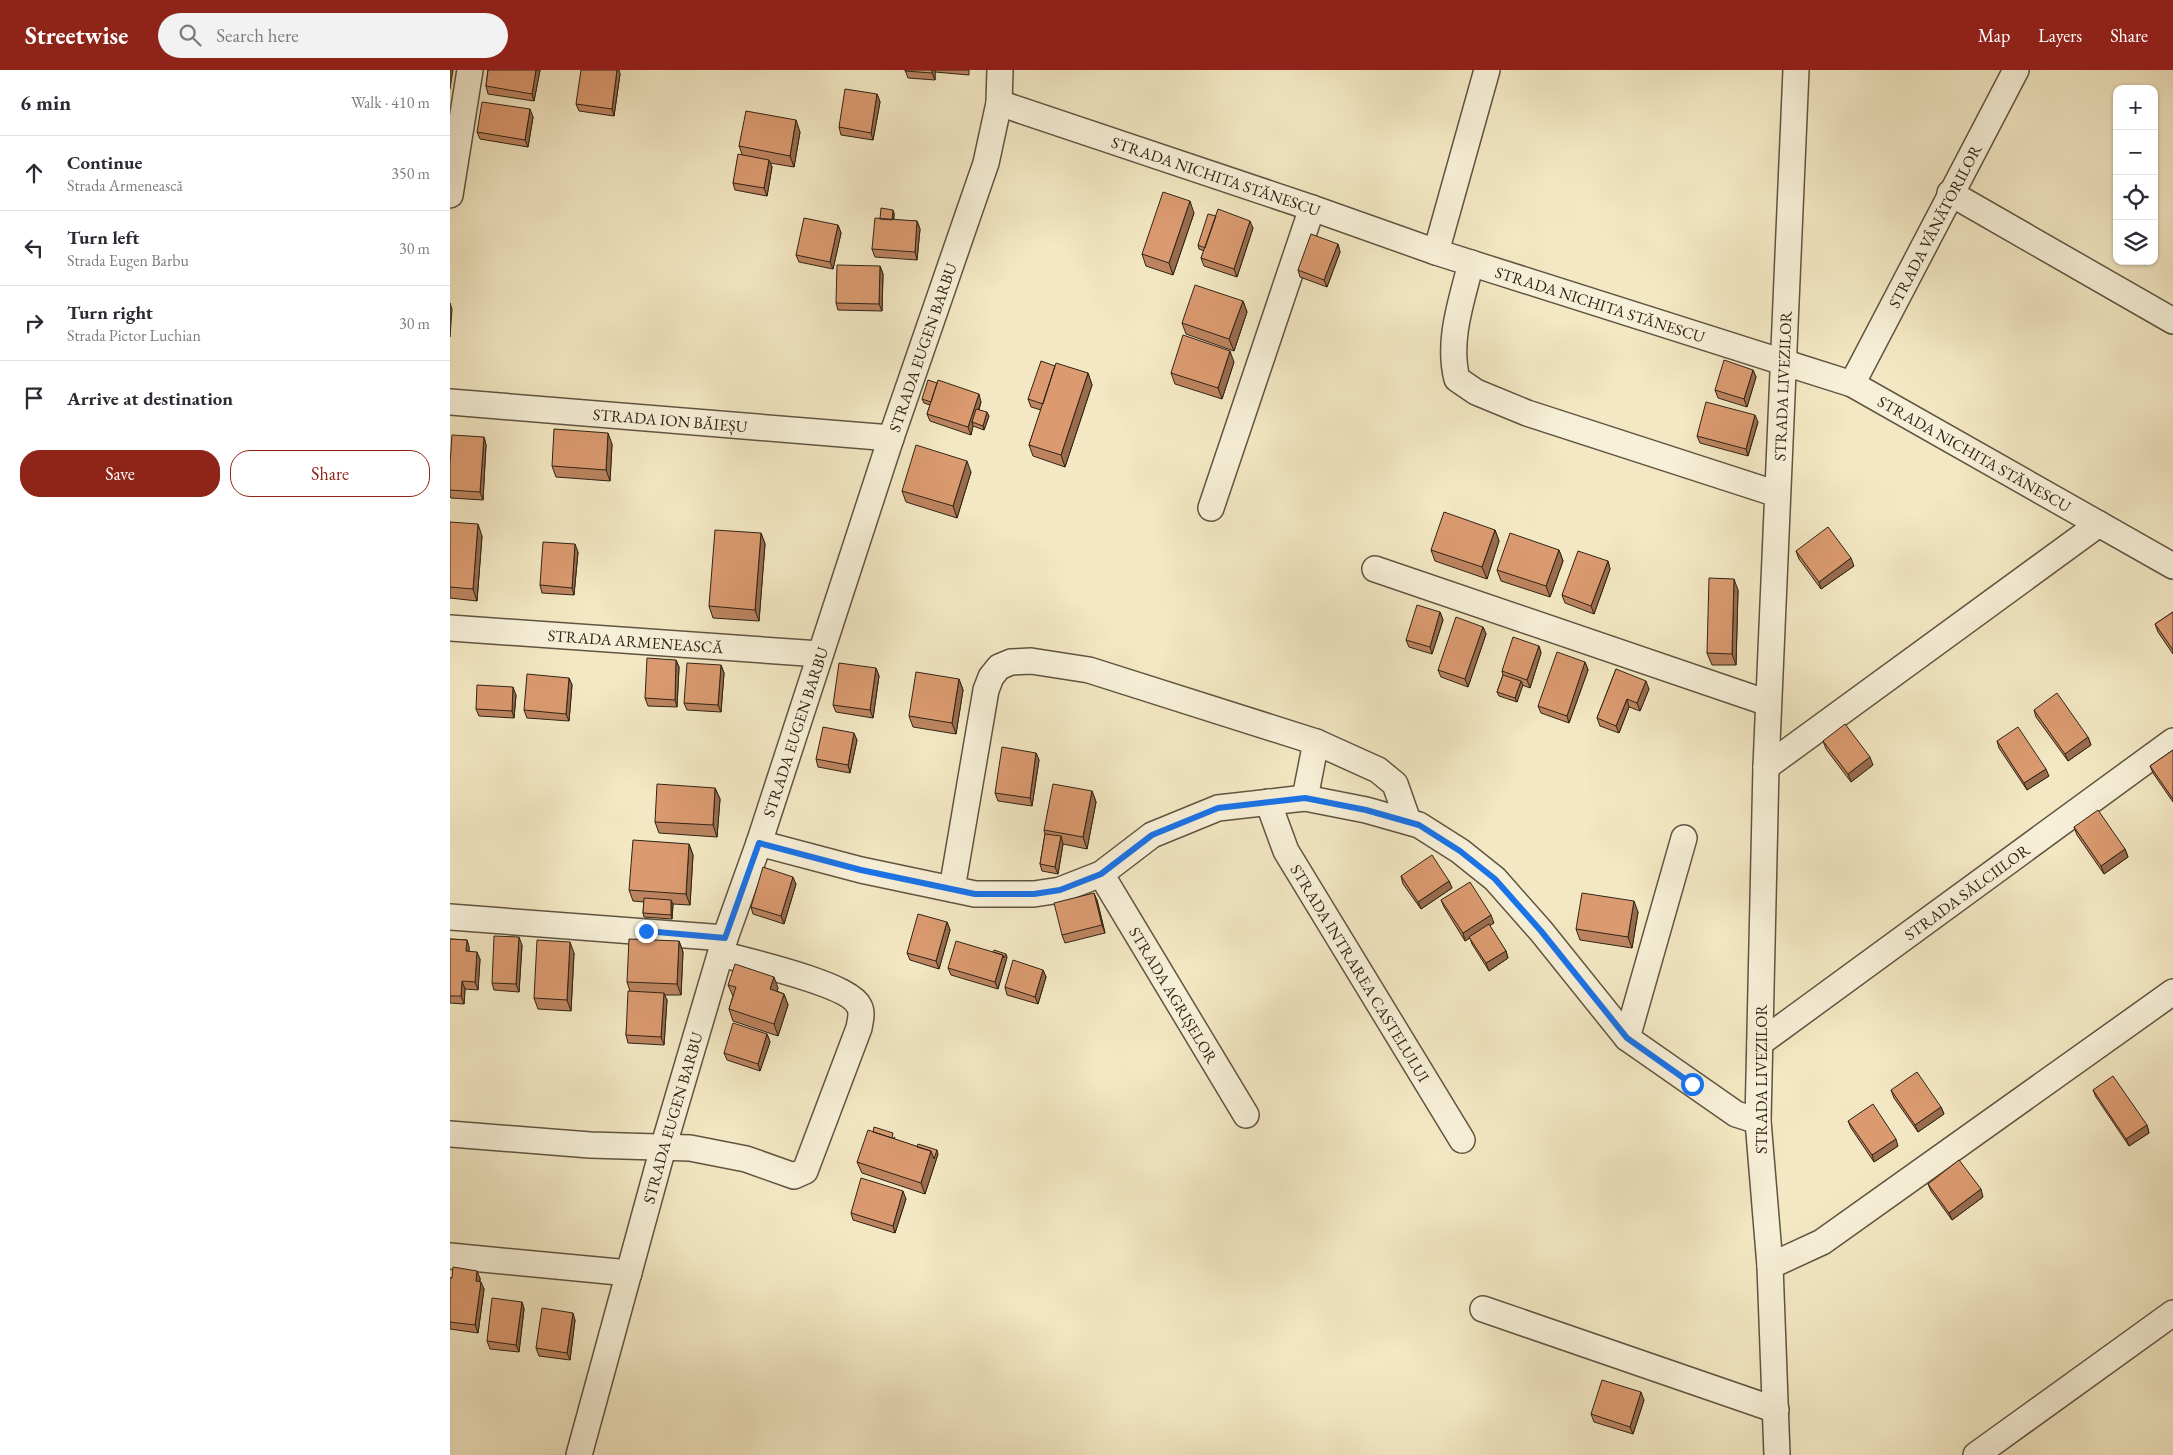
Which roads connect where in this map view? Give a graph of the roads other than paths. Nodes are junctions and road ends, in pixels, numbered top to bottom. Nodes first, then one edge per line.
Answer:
1 (470, 70) edge
2 (1000, 70) edge
3 (1487, 70) edge
4 (1796, 70) edge
5 (2016, 70) edge
6 (999, 103) junction
7 (1950, 193) junction
8 (450, 195) edge
9 (1312, 208) junction
10 (1436, 252) junction
11 (1471, 263) junction
12 (2173, 321) edge
13 (1783, 361) junction
14 (1852, 384) junction
15 (450, 402) edge
16 (891, 438) junction
17 (1777, 494) junction
18 (1211, 508) dead end
19 (2099, 524) junction
20 (2173, 566) edge
21 (1375, 569) dead end
22 (450, 628) edge
23 (820, 654) junction
24 (1768, 703) junction
25 (2173, 741) edge
26 (1316, 742) junction
27 (1766, 767) junction
28 (1305, 798) junction
29 (1268, 802) junction
30 (1408, 821) junction
31 (1684, 838) dead end
32 (759, 843) junction
33 (1101, 874) junction
34 (952, 889) junction
35 (450, 917) edge
36 (723, 946) junction
37 (2173, 992) edge
38 (1627, 1038) junction
39 (1760, 1043) junction
40 (1246, 1115) dead end
41 (1758, 1121) junction
42 (450, 1134) edge
43 (1462, 1140) dead end
44 (663, 1148) junction
45 (450, 1256) edge
46 (1770, 1266) junction
47 (629, 1273) junction
48 (1482, 1309) dead end
49 (2173, 1313) edge
50 (1776, 1410) junction
51 (579, 1455) edge
52 (1777, 1455) edge
53 (1976, 1455) edge

1 - 8 street
2 - 6 street, STRADA EUGEN BARBU
3 - 10 street
4 - 13 street, STRADA LIVEZILOR
5 - 7 street, STRADA VÂNĂTORILOR
6 - 9 street, STRADA NICHITA STĂNESCU
6 - 16 street, STRADA EUGEN BARBU
7 - 12 street
7 - 14 street, STRADA VÂNĂTORILOR
9 - 10 street, STRADA NICHITA STĂNESCU
9 - 18 street
10 - 11 street, STRADA NICHITA STĂNESCU
11 - 13 street, STRADA NICHITA STĂNESCU
11 - 17 street
13 - 14 street, STRADA NICHITA STĂNESCU
13 - 17 street, STRADA LIVEZILOR
14 - 19 street, STRADA NICHITA STĂNESCU
15 - 16 street, STRADA ION BĂIEȘU
16 - 23 street, STRADA EUGEN BARBU
17 - 24 street, STRADA LIVEZILOR
19 - 20 street, STRADA NICHITA STĂNESCU
19 - 27 street
21 - 24 street
22 - 23 street, STRADA ARMENEASCĂ
23 - 32 street, STRADA EUGEN BARBU
24 - 27 street, STRADA LIVEZILOR
25 - 39 street, STRADA SĂLCIILOR
26 - 28 street
26 - 30 street
26 - 34 street
27 - 39 street, STRADA LIVEZILOR
28 - 29 street
28 - 30 street
29 - 33 street
29 - 43 street, STRADA INTRAREA CASTELULUI
30 - 38 street
31 - 38 street
32 - 34 street
32 - 36 street, STRADA EUGEN BARBU
33 - 34 street
33 - 40 street, STRADA AGRIȘELOR
35 - 36 street
36 - 44 street, STRADA EUGEN BARBU
36 - 44 street
37 - 46 street
38 - 41 street
39 - 41 street, STRADA LIVEZILOR
41 - 46 street, STRADA LIVEZILOR
42 - 44 street
44 - 47 street, STRADA EUGEN BARBU
45 - 47 street
46 - 50 street, STRADA LIVEZILOR
47 - 51 street, STRADA EUGEN BARBU
48 - 50 street
49 - 53 street
50 - 52 street, STRADA LIVEZILOR

